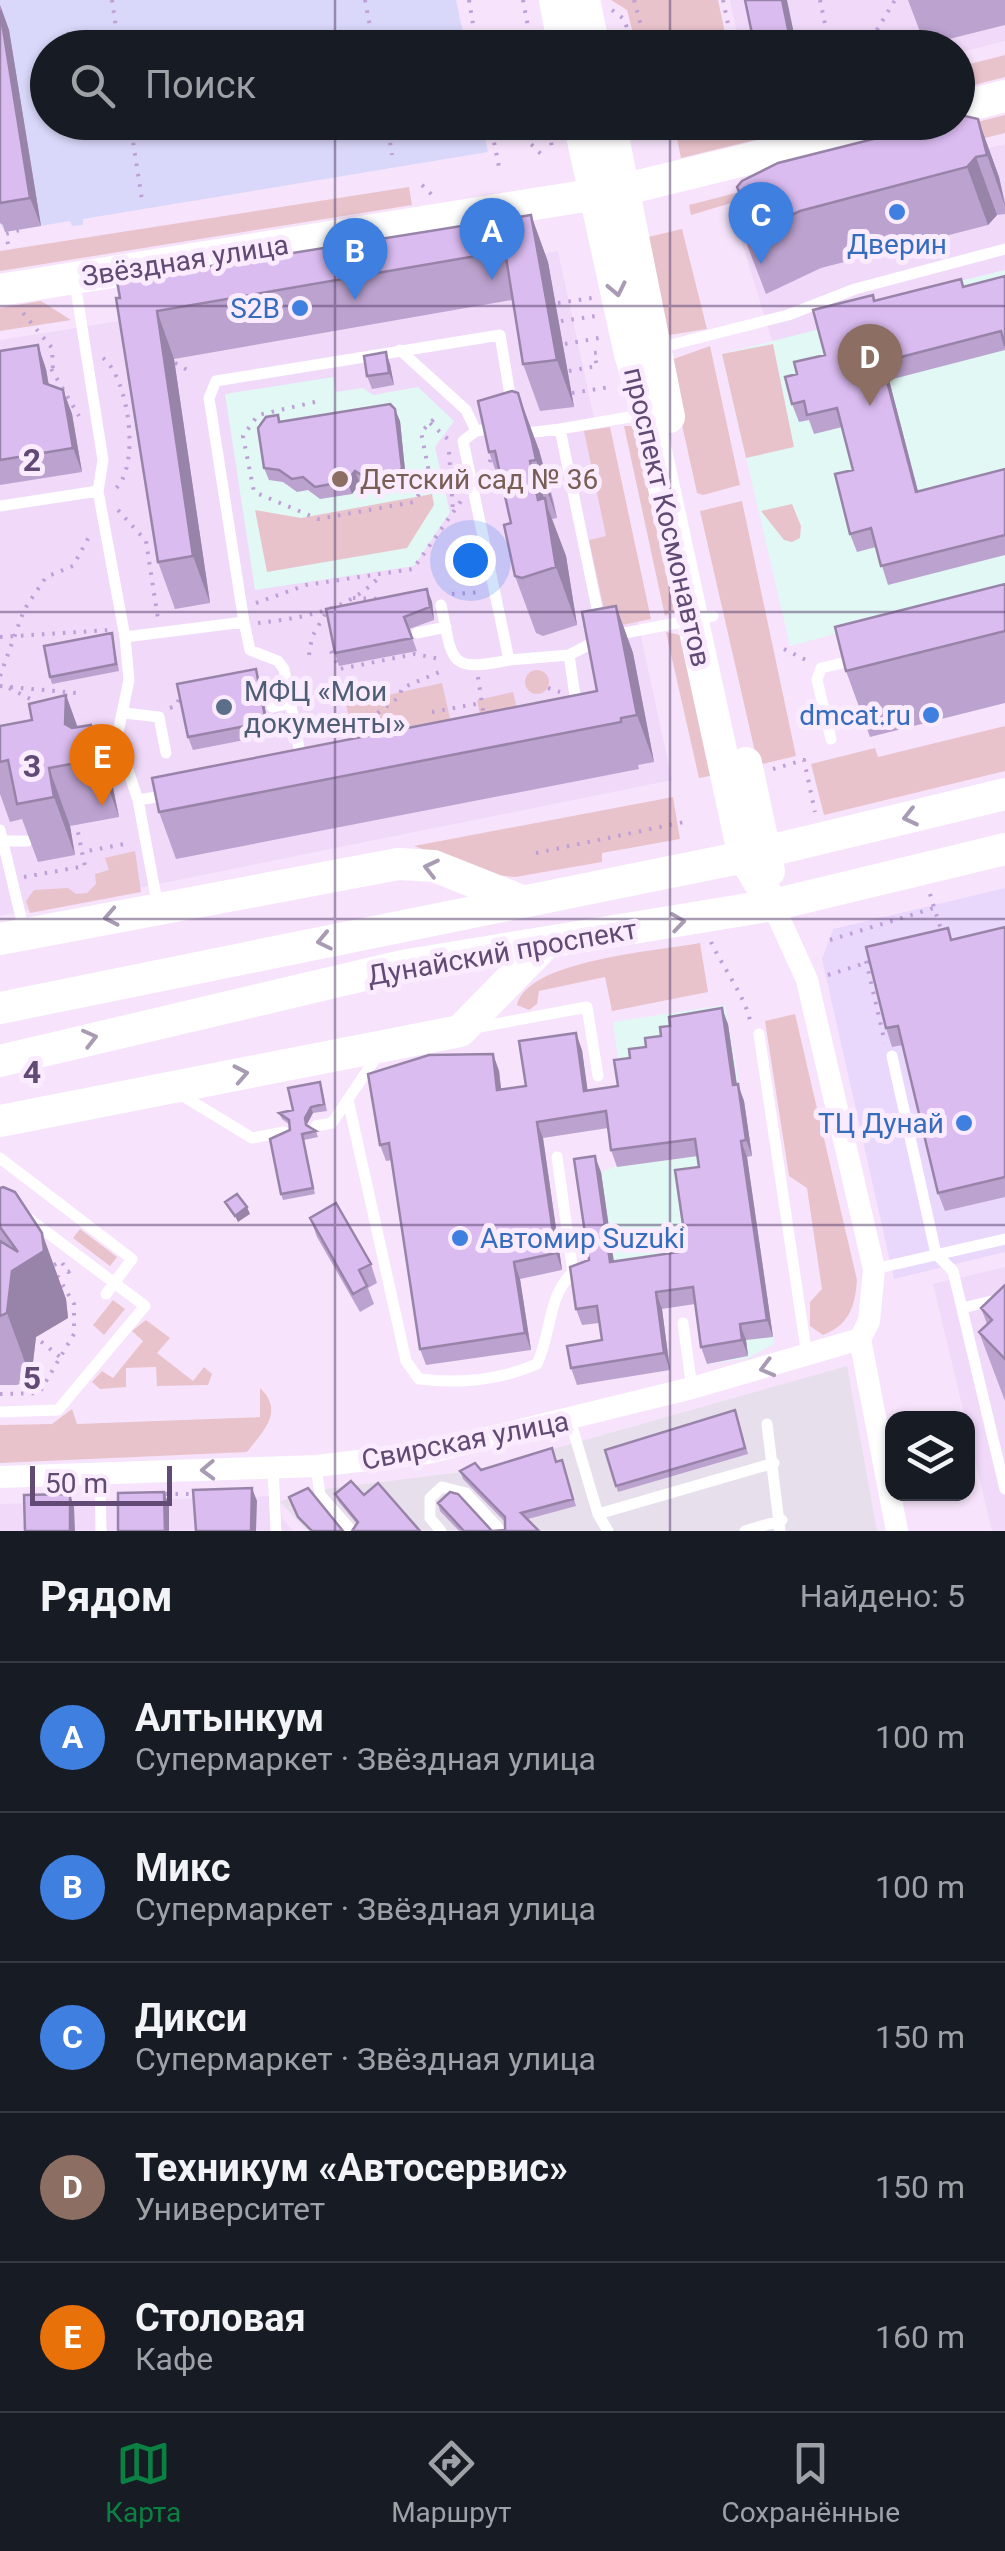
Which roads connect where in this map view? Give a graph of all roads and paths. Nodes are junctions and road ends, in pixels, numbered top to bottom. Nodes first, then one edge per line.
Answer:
1 (112, 0) edge
2 (365, 0) edge
3 (468, 0) edge
4 (523, 0) edge
5 (554, 0) edge
6 (634, 0) edge
7 (723, 0) edge
8 (820, 0) edge
9 (895, 0) edge
10 (595, 3) edge
11 (116, 30) edge
12 (371, 30) edge
13 (474, 30) edge
14 (529, 30) edge
15 (560, 30) edge
16 (594, 30) edge
17 (628, 30) edge
18 (642, 30) edge
19 (729, 30) edge
20 (827, 30) edge
21 (877, 30) edge
22 (1005, 96) edge
23 (975, 104) edge
24 (133, 140) edge
25 (390, 140) edge
26 (494, 140) edge
27 (526, 140) edge
28 (551, 140) edge
29 (587, 140) edge
30 (610, 140) edge
31 (824, 140) edge
32 (553, 152) dead end
33 (392, 154) dead end
34 (546, 159) dead end
35 (500, 172) dead end
36 (609, 192) junction
37 (142, 200) dead end
38 (24, 232) dead end
39 (8, 244) dead end
40 (1005, 249) edge
41 (74, 277) junction
42 (2, 290) edge
43 (592, 298) dead end
44 (558, 303) dead end
45 (596, 316) dead end
46 (561, 322) dead end
47 (600, 338) dead end
48 (564, 344) dead end
49 (86, 348) junction
50 (400, 350) junction
51 (629, 352) junction
52 (175, 363) dead end
53 (30, 365) edge
54 (569, 371) dead end
55 (53, 372) junction
56 (192, 372) dead end
57 (610, 387) dead end
58 (572, 393) dead end
59 (315, 402) dead end
60 (648, 414) junction
61 (437, 416) dead end
62 (81, 420) dead end
63 (430, 423) junction
64 (560, 429) junction
65 (476, 430) junction
66 (510, 430) junction
67 (444, 434) dead end
68 (498, 446) edge
69 (450, 447) dead end
70 (470, 474) junction
71 (484, 479) edge
72 (98, 492) junction
73 (0, 506) edge
74 (452, 514) junction
75 (102, 515) junction
76 (380, 576) junction
77 (441, 605) dead end
78 (328, 610) junction
79 (243, 615) junction
80 (703, 618) junction
81 (446, 627) junction
82 (124, 633) junction
83 (417, 633) dead end
84 (161, 634) junction
85 (13, 637) junction
86 (604, 637) junction
87 (0, 638) edge
88 (784, 649) dead end
89 (331, 651) edge
90 (309, 655) dead end
91 (876, 655) edge
92 (569, 656) junction
93 (509, 660) junction
94 (459, 663) junction
95 (476, 666) junction
96 (822, 668) junction
97 (0, 676) edge
98 (0, 686) edge
99 (9, 688) junction
100 (184, 692) edge
101 (76, 693) dead end
102 (290, 704) junction
103 (482, 704) junction
104 (272, 707) dead end
105 (46, 708) edge
106 (124, 712) junction
107 (432, 712) dead end
108 (159, 717) junction
109 (558, 717) edge
110 (486, 731) edge
111 (117, 737) junction
112 (832, 739) dead end
113 (66, 747) edge
114 (166, 753) dead end
115 (352, 758) joint
116 (303, 768) junction
117 (286, 771) edge
118 (762, 773) dead end
119 (184, 792) edge
120 (1005, 794) edge
121 (138, 800) junction
122 (816, 816) dead end
123 (76, 818) dead end
124 (684, 822) dead end
125 (2, 836) edge
126 (145, 840) junction
127 (28, 841) edge
128 (1005, 849) edge
129 (82, 852) junction
130 (536, 853) dead end
131 (755, 854) junction
132 (13, 880) junction
133 (930, 894) dead end
134 (522, 901) junction
135 (773, 906) junction
136 (158, 907) junction
137 (934, 908) junction
138 (12, 937) edge
139 (830, 940) dead end
140 (547, 942) junction
141 (944, 942) edge
142 (884, 959) edge
143 (866, 961) junction
144 (828, 975) dead end
145 (0, 1008) edge
146 (460, 1031) junction
147 (758, 1034) dead end
148 (383, 1047) junction
149 (892, 1056) joint
150 (0, 1061) edge
151 (598, 1076) dead end
152 (170, 1088) junction
153 (348, 1100) junction
154 (0, 1121) edge
155 (316, 1126) edge
156 (284, 1132) edge
157 (557, 1157) dead end
158 (0, 1158) edge
159 (0, 1198) edge
160 (1005, 1239) edge
161 (936, 1254) junction
162 (40, 1256) edge
163 (54, 1265) junction
164 (874, 1269) junction
165 (68, 1272) dead end
166 (60, 1277) junction
167 (54, 1282) dead end
168 (114, 1282) junction
169 (106, 1294) dead end
170 (1005, 1298) edge
171 (962, 1308) junction
172 (683, 1323) dead end
173 (30, 1333) dead end
174 (860, 1339) junction
175 (60, 1356) junction
176 (807, 1357) junction
177 (692, 1388) junction
178 (0, 1394) edge
179 (0, 1412) edge
180 (570, 1420) junction
181 (766, 1424) dead end
182 (774, 1462) junction
183 (316, 1466) junction
184 (273, 1468) junction
185 (100, 1473) junction
186 (0, 1477) edge
187 (1005, 1489) edge
188 (158, 1494) edge
189 (197, 1494) edge
190 (598, 1514) junction
191 (781, 1525) edge
192 (101, 1531) edge
193 (276, 1531) edge
194 (352, 1531) edge
195 (442, 1531) edge
196 (501, 1531) edge
197 (608, 1531) edge
198 (745, 1531) edge
199 (898, 1531) edge

1 - 11 path
2 - 12 path
3 - 13 path
4 - 14 path
5 - 15 street
6 - 18 path
7 - 19 path
8 - 20 path
9 - 21 path
10 - 16 street
10 - 17 path
22 - 23 street
24 - 37 path
25 - 33 path
26 - 35 path
27 - 34 path
28 - 32 path
29 - 36 street, проспект Космонавтов
30 - 36 street, проспект Космонавтов
31 - 36 street, Звёздная улица
36 - 41 street, Звёздная улица
36 - 51 street, проспект Космонавтов
38 - 39 path
40 - 51 lane
41 - 42 street, Звёздная улица
41 - 49 lane
42 - 55 path
43 - 44 path
45 - 46 path
47 - 48 path
49 - 72 lane
49 - 84 path
50 - 65 lane
50 - 66 lane
50 - 79 lane
51 - 54 path
51 - 60 street, проспект Космонавтов
51 - 80 street, проспект Космонавтов
52 - 56 path
53 - 55 path
55 - 62 path
57 - 58 path
59 - 63 path
60 - 64 lane
60 - 80 street, проспект Космонавтов
61 - 63 path
63 - 67 path
64 - 66 lane
64 - 86 lane
65 - 66 lane
65 - 70 lane
68 - 71 path
69 - 74 path
70 - 74 path
70 - 93 lane
72 - 73 lane
72 - 75 lane
74 - 76 path
75 - 82 lane
75 - 85 path
76 - 78 path
76 - 79 path
77 - 81 lane
78 - 79 path
78 - 90 path
79 - 84 lane
79 - 102 lane
80 - 86 lane
80 - 131 street, проспект Космонавтов
81 - 83 lane
81 - 94 lane
82 - 84 lane
82 - 85 path
82 - 106 lane
85 - 87 path
85 - 97 path
86 - 92 lane
88 - 96 path
89 - 94 path
91 - 96 lane
92 - 93 lane
92 - 109 lane
93 - 95 lane
94 - 95 lane
94 - 115 path
95 - 103 path
96 - 112 lane
98 - 99 path
99 - 101 path
99 - 105 path
100 - 108 path
102 - 104 lane
102 - 116 lane
103 - 107 path
103 - 110 path
106 - 108 lane
106 - 111 lane
108 - 114 lane
111 - 113 lane
111 - 121 lane
115 - 116 lane
116 - 117 lane
118 - 122 path
119 - 121 lane
120 -> 131 street, Дунайский проспект
121 - 126 lane
123 - 129 path
124 - 130 path
125 - 127 lane
125 - 132 lane
126 - 129 path
126 - 136 lane
128 - 135 street, Дунайский проспект
129 - 132 path
131 - 134 street, Дунайский проспект
131 - 135 street, проспект Космонавтов
132 - 138 lane
133 - 137 path
134 -> 136 street
134 -> 145 street, Дунайский проспект
140 -> 135 street, Дунайский проспект
135 - 164 street, проспект Космонавтов
136 -> 138 street
137 - 139 path
137 - 141 path
140 - 146 street
150 -> 140 street, Дунайский проспект
142 - 143 path
143 - 144 path
143 - 149 path
146 - 148 street
146 - 151 lane
147 - 176 lane
152 -> 148 street
148 - 153 lane
149 - 161 lane
152 - 154 street
152 - 156 lane
153 - 155 lane
153 - 157 lane
158 - 168 lane
159 - 168 lane
160 - 161 lane
161 - 164 lane
161 - 171 lane
162 - 163 path
163 - 165 path
163 - 166 path
164 - 174 street, проспект Космонавтов
166 - 167 path
166 - 175 path
168 - 169 lane
168 - 179 lane
170 - 171 lane
171 - 187 lane
172 - 177 lane
173 - 175 path
174 - 176 street, Свирская улица
174 - 199 street, проспект Космонавтов
175 - 178 path
176 -> 177 street, Свирская улица
177 - 180 street, Свирская улица
180 - 183 street, Свирская улица
180 - 190 lane
181 - 182 lane
182 - 190 lane
182 - 191 lane
183 - 184 street, Свирская улица
183 - 194 lane
184 -> 185 street, Свирская улица
184 - 193 lane
185 - 186 street, Свирская улица
185 - 192 lane
188 - 189 path
190 - 197 lane
191 - 198 lane
195 - 196 lane

